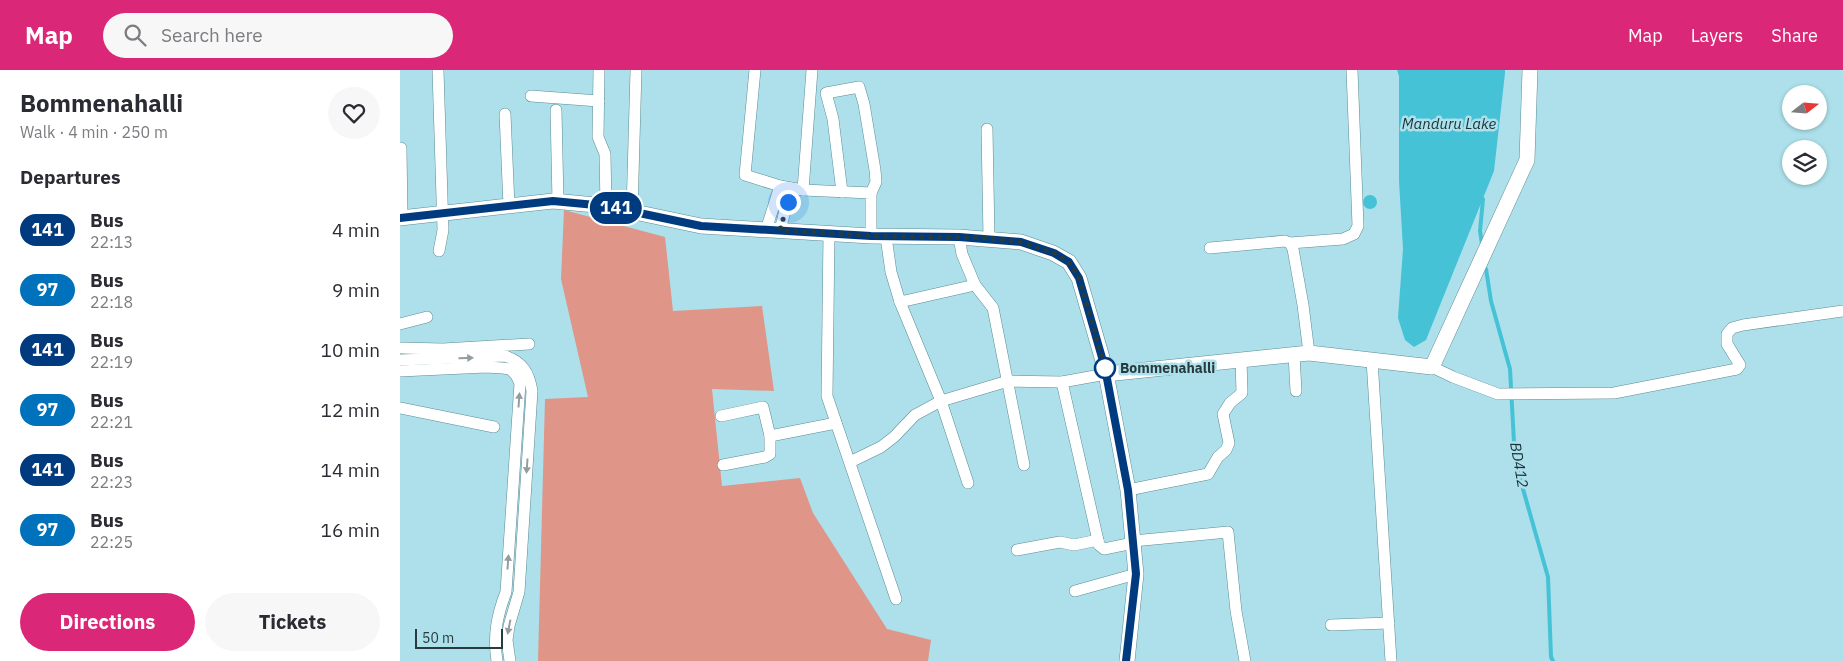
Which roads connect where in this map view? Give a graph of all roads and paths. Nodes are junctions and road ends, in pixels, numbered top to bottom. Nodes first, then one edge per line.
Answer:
1 (438, 70) edge
2 (600, 70) edge
3 (636, 70) edge
4 (755, 70) edge
5 (812, 70) edge
6 (1352, 70) edge
7 (1530, 70) edge
8 (531, 96) dead end
9 (599, 101) junction
10 (556, 110) dead end
11 (505, 114) dead end
12 (987, 129) dead end
13 (401, 148) dead end
14 (786, 187) junction
15 (803, 190) junction
16 (842, 192) junction
17 (871, 193) junction
18 (558, 202) junction
19 (509, 206) junction
20 (606, 206) junction
21 (632, 212) junction
22 (443, 213) junction
23 (401, 218) edge
24 (773, 230) junction
25 (829, 234) junction
26 (871, 236) junction
27 (886, 237) junction
28 (959, 237) junction
29 (989, 238) junction
30 (1290, 243) junction
31 (1210, 248) dead end
32 (439, 251) dead end
33 (975, 285) junction
34 (900, 302) junction
35 (1843, 311) edge
36 (427, 317) dead end
37 (400, 324) edge
38 (529, 344) dead end
39 (400, 348) edge
40 (1301, 354) junction
41 (400, 360) edge
42 (1372, 360) junction
43 (1241, 362) junction
44 (1432, 367) junction
45 (517, 368) junction
46 (400, 371) edge
47 (1106, 374) junction
48 (1008, 381) junction
49 (1062, 382) junction
50 (1296, 390) dead end
51 (941, 401) junction
52 (400, 408) edge
53 (721, 416) dead end
54 (836, 422) junction
55 (494, 426) dead end
56 (770, 436) junction
57 (850, 462) junction
58 (723, 465) dead end
59 (1024, 465) dead end
60 (968, 483) dead end
61 (1128, 490) junction
62 (1098, 540) junction
63 (1133, 542) junction
64 (1017, 550) dead end
65 (1136, 574) junction
66 (1075, 591) dead end
67 (506, 592) junction
68 (519, 592) junction
69 (896, 599) dead end
70 (1389, 623) junction
71 (1331, 626) dead end
72 (497, 661) edge
73 (510, 661) edge
74 (1126, 661) edge
75 (1245, 661) edge
76 (1391, 661) edge

1 - 22 street
2 - 9 street
3 - 21 street
4 - 14 street
5 - 15 street
6 - 30 street
7 - 44 main road
8 - 9 street
9 - 20 street
10 - 18 street
11 - 19 street
12 - 29 street
13 - 23 street
14 - 15 street
14 - 24 street
15 - 16 street
16 - 17 street
16 - 17 street
17 - 26 street
18 - 19 main road
18 - 20 main road
19 - 22 main road
20 - 21 main road
21 - 24 main road
22 - 23 main road
22 - 32 street
24 - 25 main road
25 - 26 main road
25 - 54 street
26 - 27 main road
27 - 28 main road
27 - 34 street
28 - 29 main road
28 - 33 street
29 - 47 main road
30 - 31 street
30 - 40 street
33 - 34 street
33 - 48 street
34 - 51 street
35 - 44 street
36 - 37 street
38 - 39 street
40 - 42 main road
40 - 43 main road
40 - 50 street
41 -> 45 street
42 - 44 main road
42 - 70 street
43 - 47 main road
43 - 61 street
45 - 46 street
67 -> 45 street
45 -> 68 street
47 - 49 street
47 - 61 main road
48 - 49 street
48 - 51 street
48 - 59 street
49 - 62 street
51 - 57 street
51 - 60 street
52 - 55 street
53 - 56 street
54 - 56 street
54 - 57 street
56 - 58 street
57 - 69 street
61 - 63 main road
62 - 63 street
62 - 64 street
63 - 65 main road
63 - 75 street
65 - 66 street
65 - 74 main road
67 - 68 street
67 - 72 street
68 -> 73 street
70 - 71 street
70 - 76 street

